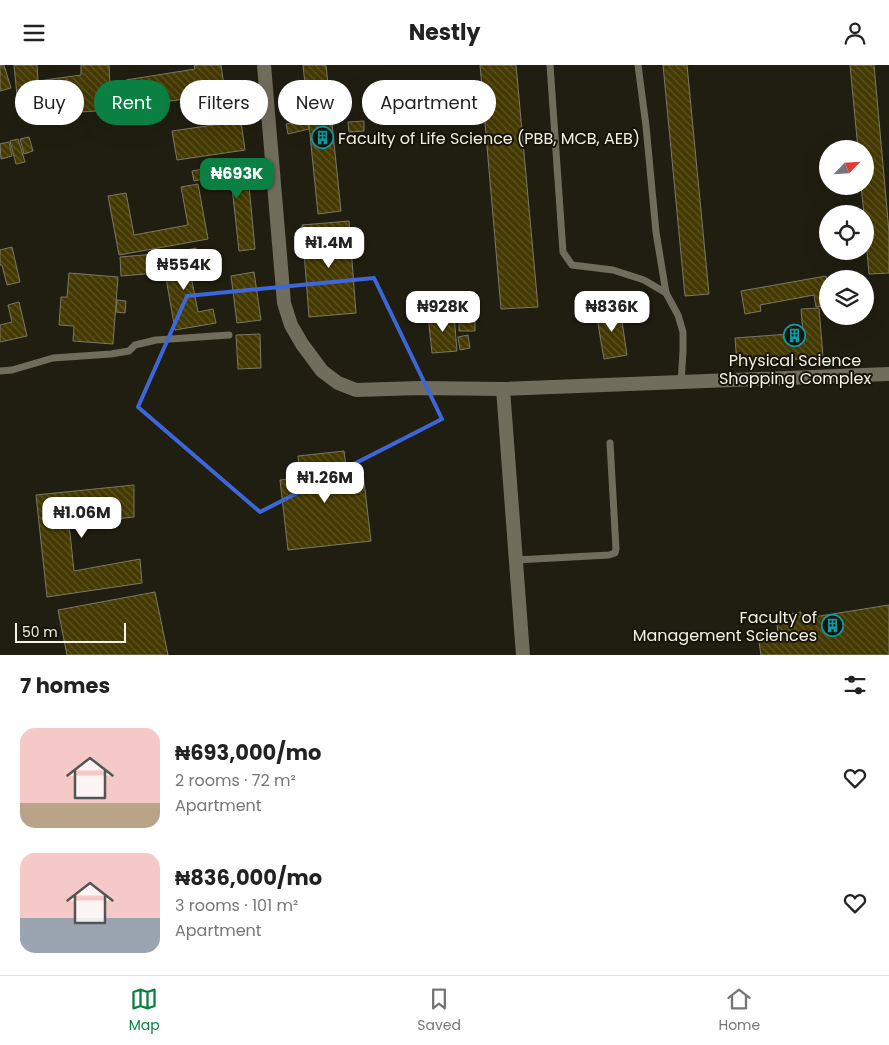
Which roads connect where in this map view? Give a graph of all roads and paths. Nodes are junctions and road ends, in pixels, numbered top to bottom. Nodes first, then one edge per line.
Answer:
1 (264, 65) edge
2 (550, 65) edge
3 (638, 65) edge
4 (666, 293) junction
5 (229, 335) dead end
6 (0, 371) edge
7 (889, 374) edge
8 (681, 383) junction
9 (503, 389) junction
10 (610, 443) dead end
11 (516, 559) junction
12 (523, 655) edge

1 - 9 street
2 - 4 lane
3 - 4 lane
4 - 8 lane
5 - 6 lane
7 - 8 street
8 - 9 street
9 - 11 street
10 - 11 lane
11 - 12 street

